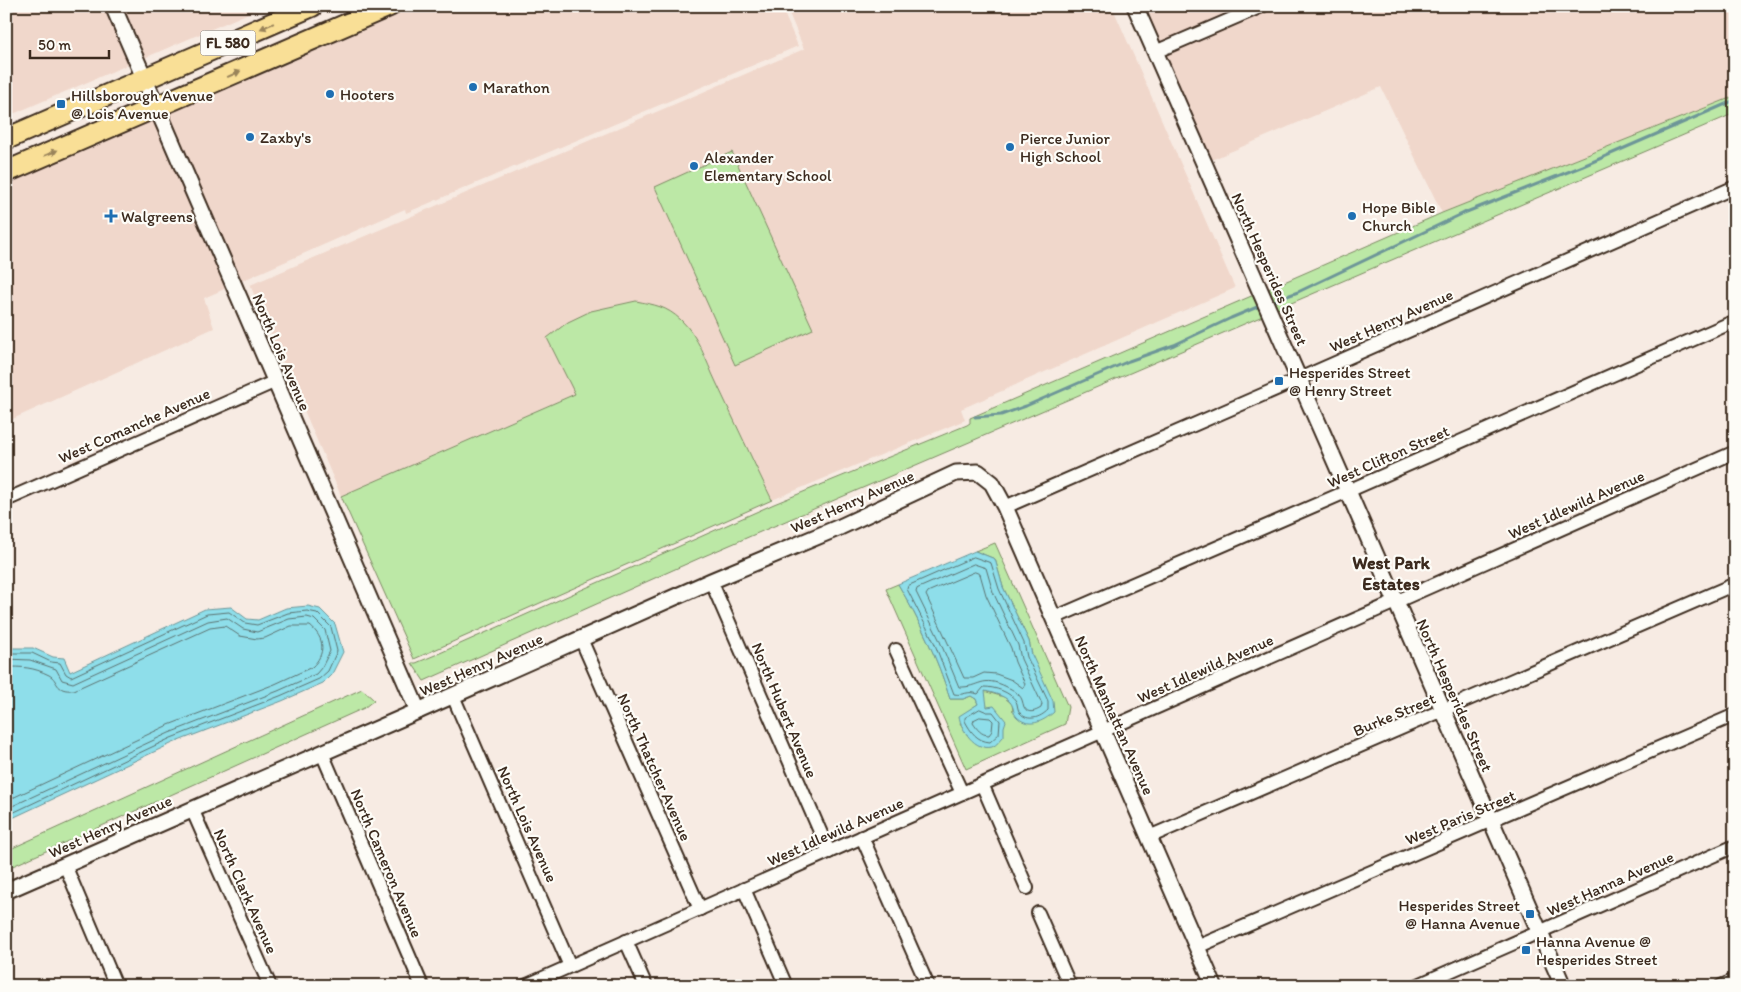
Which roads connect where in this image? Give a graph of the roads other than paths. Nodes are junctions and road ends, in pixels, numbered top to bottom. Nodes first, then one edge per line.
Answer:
1 (112, 6) edge
2 (312, 6) edge
3 (355, 6) edge
4 (389, 6) edge
5 (1135, 6) edge
6 (1262, 6) edge
7 (340, 28) junction
8 (1155, 52) junction
9 (144, 79) junction
10 (157, 107) junction
11 (6, 139) edge
12 (6, 172) edge
13 (1735, 186) edge
14 (1735, 321) edge
15 (1299, 379) junction
16 (276, 381) junction
17 (1735, 452) edge
18 (970, 472) joint
19 (1348, 491) junction
20 (6, 500) edge
21 (1005, 507) junction
22 (711, 581) junction
23 (1735, 584) edge
24 (1395, 601) junction
25 (1054, 618) junction
26 (581, 638) junction
27 (896, 650) dead end
28 (453, 696) junction
29 (418, 711) junction
30 (1444, 711) junction
31 (1735, 715) edge
32 (1103, 731) junction
33 (322, 753) junction
34 (982, 784) junction
35 (962, 793) junction
36 (192, 809) junction
37 (1491, 821) junction
38 (862, 837) junction
39 (1149, 837) junction
40 (1735, 846) edge
41 (829, 852) junction
42 (65, 865) junction
43 (1027, 888) dead end
44 (744, 890) junction
45 (6, 891) edge
46 (700, 909) junction
47 (1038, 913) dead end
48 (1540, 932) junction
49 (626, 941) junction
50 (1197, 947) junction
51 (570, 966) junction
52 (1735, 980) edge
53 (116, 986) edge
54 (270, 986) edge
55 (422, 986) edge
56 (525, 986) edge
57 (646, 986) edge
58 (786, 986) edge
59 (928, 986) edge
60 (1070, 986) edge
61 (1214, 986) edge
62 (1416, 986) edge
63 (1563, 986) edge
64 (1721, 986) edge

1 - 9 street, North Lois Avenue
2 -> 9 main road, FL 580
3 - 7 main road
4 - 7 main road, FL 580
5 - 8 street, North Hesperides Street
6 - 8 street
10 -> 7 main road, FL 580
8 - 15 street, North Hesperides Street
9 - 10 street, North Lois Avenue
9 - 11 main road, FL 580
12 -> 10 main road, FL 580
10 - 16 street, North Lois Avenue
13 - 15 street, West Henry Avenue
14 - 19 street, West Clifton Street
15 - 19 street, North Hesperides Street
15 - 21 street, West Henry Avenue
16 - 20 street, West Comanche Avenue
16 - 29 street, North Lois Avenue
17 - 24 street, West Idlewild Avenue
18 - 21 street, North Manhattan Avenue
18 - 22 street, West Henry Avenue
19 - 24 street, North Hesperides Street
19 - 25 street, West Clifton Street
21 - 25 street, North Manhattan Avenue
22 - 26 street, West Henry Avenue
22 - 41 street, North Hubert Avenue
23 - 30 street, Burke Street
24 - 30 street, North Hesperides Street
24 - 32 street, West Idlewild Avenue
25 - 32 street, North Manhattan Avenue
26 - 28 street, West Henry Avenue
26 - 46 street, North Thatcher Avenue
27 - 35 street
28 - 29 street, West Henry Avenue
28 - 51 street, North Lois Avenue
29 - 33 street, West Henry Avenue
30 - 37 street, North Hesperides Street
30 - 39 street, Burke Street
31 - 37 street, West Paris Street
32 - 34 street, West Idlewild Avenue
32 - 39 street, North Manhattan Avenue
33 - 36 street, West Henry Avenue
33 - 55 street, North Cameron Avenue
34 - 35 street, West Idlewild Avenue
34 - 43 street
35 - 38 street, West Idlewild Avenue
36 - 42 street, West Henry Avenue
36 - 54 street, North Clark Avenue
37 - 48 street, North Hesperides Street
37 - 50 street, West Paris Street
38 - 41 street, West Idlewild Avenue
38 - 59 street
39 - 50 street, North Manhattan Avenue
40 - 48 street, West Hanna Avenue
41 - 44 street, West Idlewild Avenue
42 - 45 street, West Henry Avenue
42 - 53 street
44 - 46 street, West Idlewild Avenue
44 - 58 street
46 - 49 street, West Idlewild Avenue
47 - 60 street
48 - 62 street, West Hanna Avenue
48 - 63 street, North Hesperides Street
49 - 51 street, West Idlewild Avenue
49 - 57 street
50 - 61 street, North Manhattan Avenue
51 - 56 street, West Idlewild Avenue
52 - 64 street

